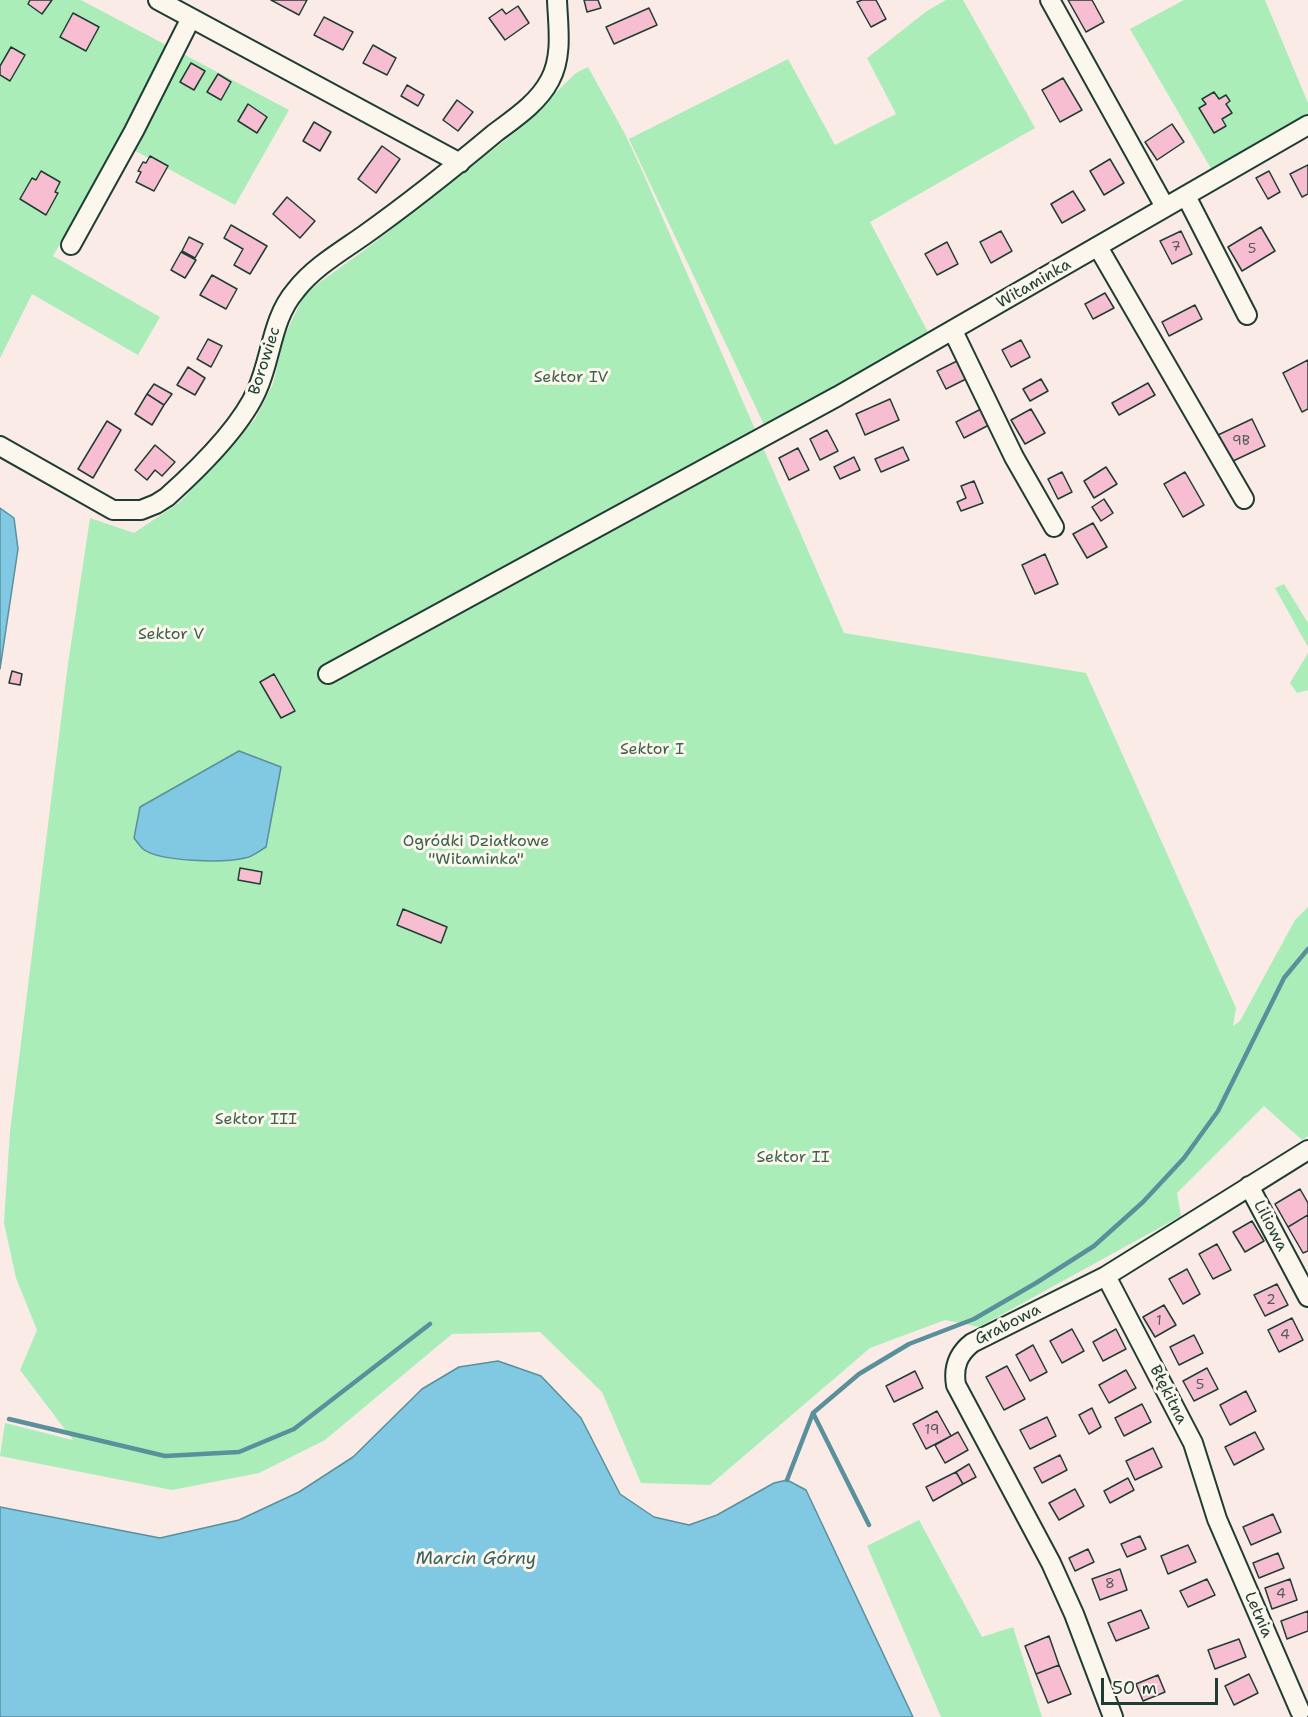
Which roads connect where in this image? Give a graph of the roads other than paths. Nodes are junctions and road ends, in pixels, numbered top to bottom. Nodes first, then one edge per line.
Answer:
1 (158, 0) edge
2 (557, 0) edge
3 (1050, 0) edge
4 (191, 18) junction
5 (1308, 125) edge
6 (460, 163) junction
7 (1186, 196) junction
8 (1165, 207) junction
9 (71, 245) dead end
10 (1098, 247) junction
11 (1247, 315) dead end
12 (952, 331) junction
13 (0, 446) edge
14 (1244, 499) dead end
15 (1054, 527) dead end
16 (328, 674) dead end
17 (1308, 1150) edge
18 (1250, 1186) junction
19 (1106, 1275) junction
20 (1308, 1297) edge
21 (1217, 1519) joint
22 (1297, 1712) edge
23 (1113, 1717) edge

1 - 4 street
2 - 6 street, Borowiec
3 - 8 street
4 - 6 street
4 - 9 street
5 - 7 street, Witaminka
6 - 13 street, Borowiec
7 - 8 street, Witaminka
7 - 11 street
8 - 10 street, Witaminka
10 - 12 street, Witaminka
10 - 14 street
12 - 15 street
12 - 16 street, Witaminka
17 - 18 street, Grabowa
18 - 19 street, Grabowa
18 - 20 street, Liliowa
19 - 21 street, Błękitna
19 - 23 street, Grabowa
21 - 22 street, Letnia

